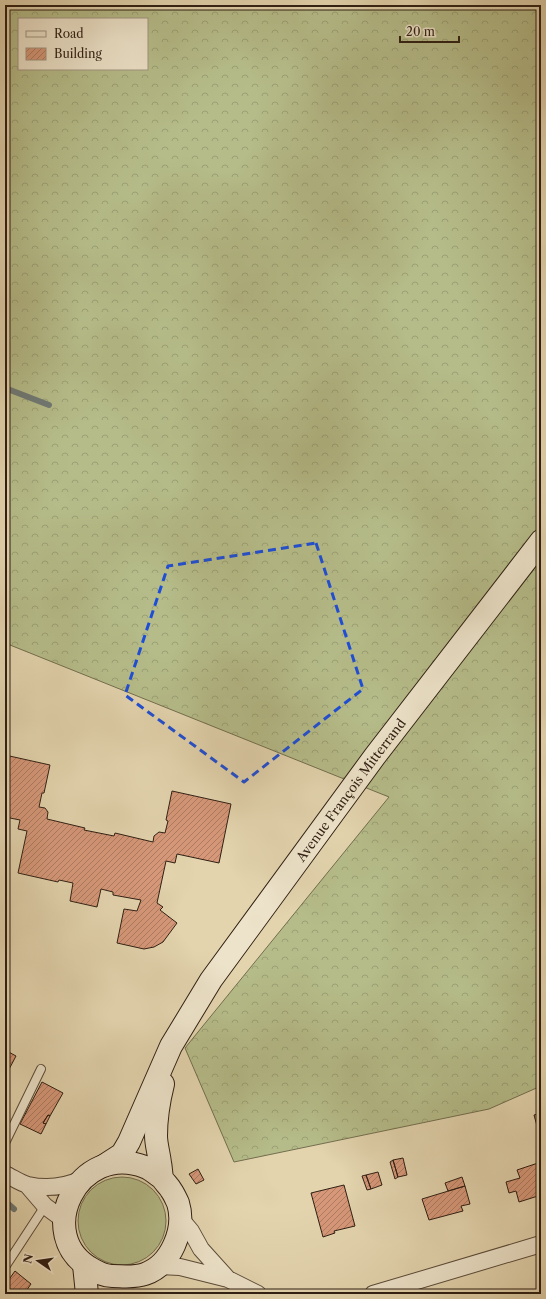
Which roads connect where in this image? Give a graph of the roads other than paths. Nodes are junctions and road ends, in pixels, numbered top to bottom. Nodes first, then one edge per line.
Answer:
1 (541, 541) edge
2 (171, 1046) junction
3 (41, 1069) dead end
4 (5, 1143) edge
5 (105, 1165) junction
6 (5, 1174) edge
7 (162, 1178) junction
8 (82, 1179) junction
9 (27, 1185) junction
10 (45, 1206) junction
11 (180, 1218) junction
12 (64, 1220) junction
13 (541, 1244) edge
14 (84, 1265) junction
15 (159, 1266) junction
16 (5, 1267) edge
17 (135, 1276) junction
18 (228, 1279) junction
19 (87, 1294) edge
20 (118, 1294) edge
21 (258, 1294) edge
22 (373, 1294) edge

1 - 2 main road, Avenue François Mitterrand
2 - 5 main road, Avenue François Mitterrand
2 - 7 main road, Avenue François Mitterrand
3 - 4 lane
5 - 7 main road
5 - 8 main road
6 - 9 street
7 - 11 main road
8 - 9 street
8 - 12 main road
9 - 10 street
10 - 12 street
10 - 16 lane
11 - 15 main road
11 - 18 street
12 - 14 main road
13 - 22 street
14 - 17 main road
14 - 19 main road
15 - 17 main road
15 - 18 street
17 - 20 main road
18 - 21 street

